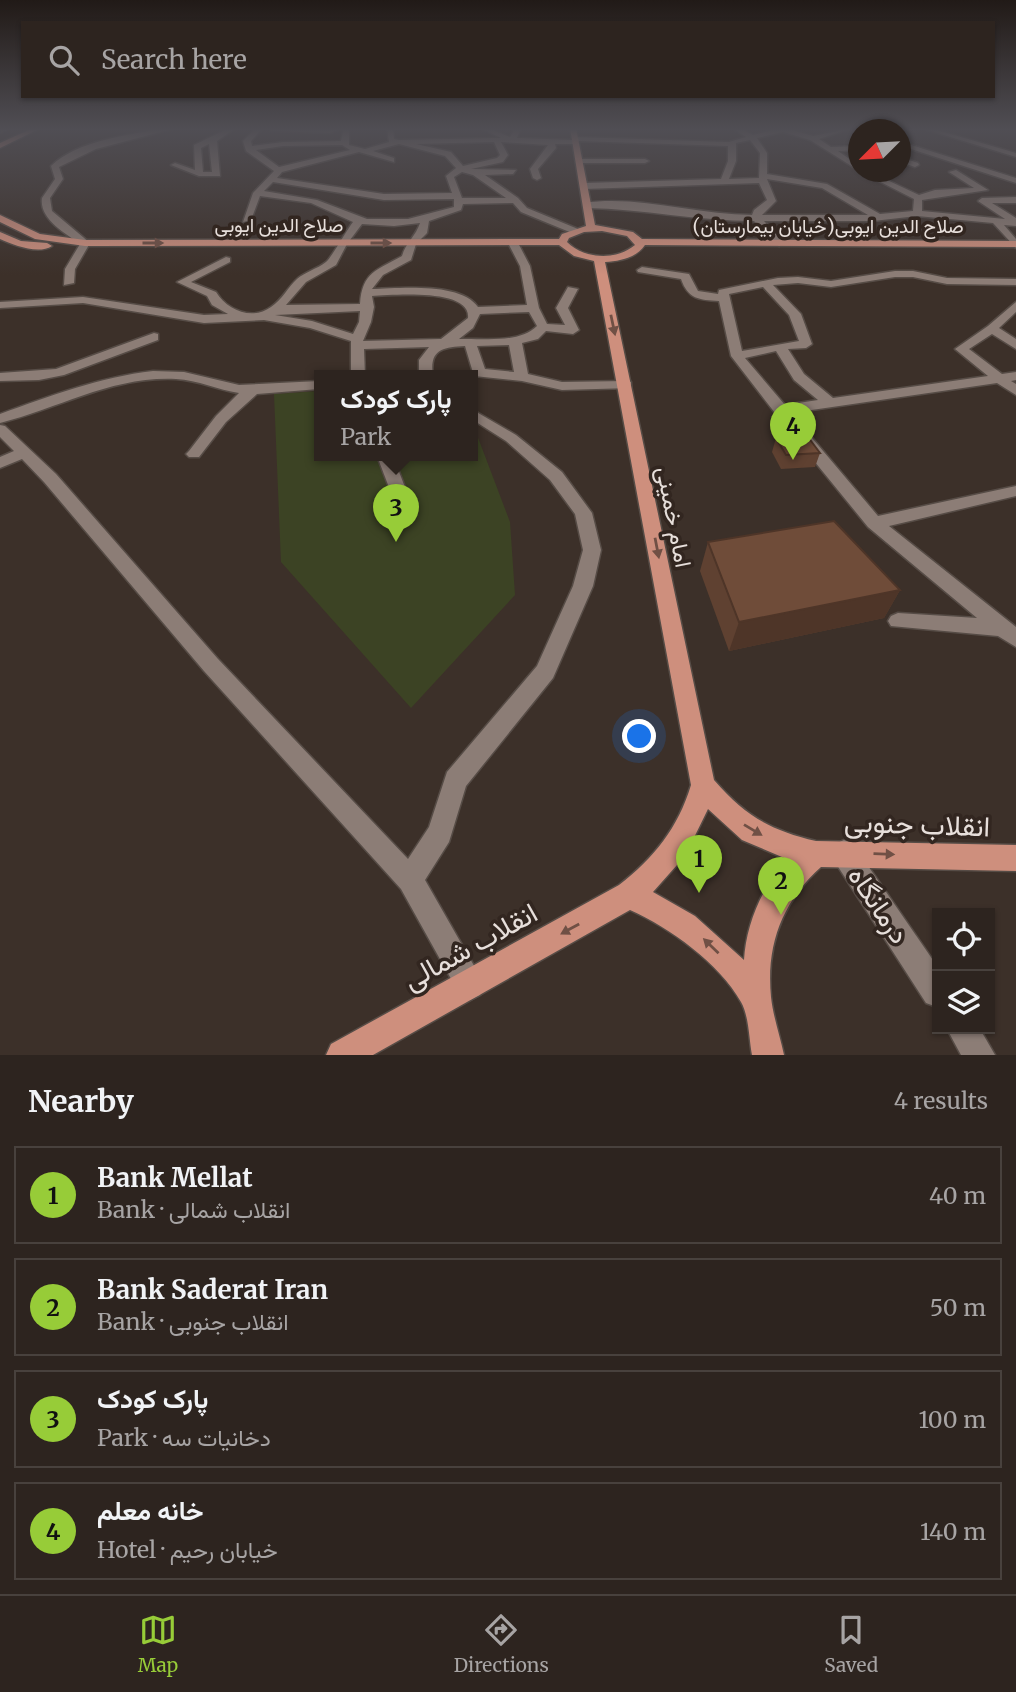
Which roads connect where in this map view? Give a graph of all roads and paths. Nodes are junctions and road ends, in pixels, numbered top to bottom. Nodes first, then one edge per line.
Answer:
1 (59, 177) edge
2 (274, 177) edge
3 (450, 177) edge
4 (482, 177) edge
5 (583, 177) edge
6 (725, 177) edge
7 (780, 177) edge
8 (786, 177) edge
9 (963, 177) edge
10 (762, 178) junction
11 (273, 180) junction
12 (1016, 181) edge
13 (723, 182) junction
14 (885, 182) edge
15 (672, 184) junction
16 (976, 184) junction
17 (584, 186) junction
18 (257, 193) junction
19 (918, 198) junction
20 (458, 199) junction
21 (515, 200) junction
22 (1016, 200) edge
23 (587, 205) junction
24 (633, 206) junction
25 (917, 213) junction
26 (0, 218) edge
27 (878, 218) junction
28 (425, 219) junction
29 (758, 219) junction
30 (246, 220) dead end
31 (359, 221) junction
32 (996, 221) junction
33 (1016, 222) edge
34 (591, 228) junction
35 (575, 231) junction
36 (0, 235) edge
37 (639, 242) junction
38 (85, 243) junction
39 (342, 243) junction
40 (411, 243) junction
41 (513, 243) junction
42 (562, 243) junction
43 (779, 243) junction
44 (1016, 244) edge
45 (599, 258) junction
46 (226, 260) dead end
47 (642, 270) dead end
48 (1016, 282) edge
49 (68, 283) dead end
50 (766, 284) junction
51 (572, 289) dead end
52 (367, 293) junction
53 (724, 295) junction
54 (0, 305) edge
55 (1016, 305) edge
56 (368, 307) junction
57 (533, 308) junction
58 (277, 309) junction
59 (474, 311) junction
60 (264, 316) junction
61 (243, 318) junction
62 (542, 327) junction
63 (992, 330) junction
64 (153, 337) dead end
65 (515, 341) junction
66 (357, 342) junction
67 (470, 343) junction
68 (442, 344) junction
69 (1016, 345) edge
70 (780, 346) junction
71 (737, 356) junction
72 (358, 370) edge
73 (425, 370) edge
74 (1016, 376) edge
75 (0, 377) edge
76 (522, 377) junction
77 (1000, 379) junction
78 (314, 385) edge
79 (626, 385) junction
80 (254, 389) junction
81 (1016, 391) edge
82 (829, 402) junction
83 (780, 410) junction
84 (478, 417) edge
85 (0, 419) edge
86 (0, 429) edge
87 (26, 452) junction
88 (194, 454) dead end
89 (387, 461) edge
90 (0, 463) edge
91 (1016, 491) edge
92 (403, 503) dead end
93 (874, 523) junction
94 (898, 621) dead end
95 (1009, 633) edge
96 (703, 785) junction
97 (816, 853) junction
98 (844, 853) junction
99 (1016, 858) edge
100 (410, 880) junction
101 (629, 895) junction
102 (470, 985) junction
103 (932, 985) edge
104 (756, 997) junction
105 (965, 1034) edge
106 (342, 1055) edge
107 (768, 1055) edge
108 (979, 1055) edge

1 - 38 street
2 - 11 street
3 - 20 street
4 - 21 street
5 - 17 main road
6 - 13 street
7 - 10 street
8 - 27 street
9 - 16 street
10 - 13 street
10 - 29 street
11 - 18 street
11 - 20 street
12 - 16 street
13 - 15 street
14 - 19 street
15 - 17 street
15 - 24 street
16 - 19 street
17 - 23 main road
18 - 30 street
18 - 31 street
19 - 25 street
20 - 21 street
20 - 28 street
21 - 35 street
22 - 33 street
23 - 24 street
23 - 34 main road
24 - 29 street
25 - 27 street
25 - 32 street
26 - 38 main road, صلاح الدین ایوبی
27 - 29 street
28 - 31 street
28 - 40 street
29 - 43 street
31 - 39 street
32 - 33 street
32 - 44 street
34 - 35 main road
34 - 37 main road
35 - 42 main road
36 - 38 main road
37 - 43 main road, صلاح الدین ایوبی(خیابان بیمارستان)
37 - 45 main road
38 -> 39 main road, صلاح الدین ایوبی
38 - 49 street
39 -> 40 main road, صلاح الدین ایوبی
39 - 58 street
40 - 41 main road, صلاح الدین ایوبی
40 - 52 street
41 - 42 main road, صلاح الدین ایوبی
41 - 57 street
42 - 45 main road
43 - 44 main road, صلاح الدین ایوبی(خیابان بیمارستان)
45 -> 79 main road, امام خمینی
46 - 61 street
47 - 53 street
48 - 50 street
50 - 53 street
50 - 70 street
51 - 62 street
52 - 56 street
52 - 59 street
53 - 71 street
54 - 61 street
55 - 63 street
56 - 58 street
56 - 66 street
57 - 59 street
57 - 62 street
58 - 60 street
59 - 68 street
60 - 61 street
60 - 66 street
62 - 65 street
63 - 69 street
63 - 77 street
64 - 75 street
65 - 67 street
65 - 76 street
66 - 68 street
66 - 72 street
67 - 68 street
67 - 76 street
68 - 73 street
70 - 71 street
70 - 82 street
71 - 83 street
74 - 77 street
76 - 79 street
77 - 81 street
77 - 82 street
78 - 80 street
79 -> 96 main road, امام خمینی
80 - 85 street
80 - 88 street
82 - 83 street
83 - 93 street
84 - 100 street
86 - 87 street
87 - 90 street
87 - 100 street
89 - 92 street
91 - 93 street
93 - 95 street
94 - 95 street
96 -> 97 main road, انقلاب جنوبی
96 - 101 main road, انقلاب شمالی
97 - 98 main road, انقلاب جنوبی
97 - 104 main road
98 -> 99 main road, انقلاب جنوبی
98 - 103 street, درمانگاه
100 - 102 street
101 -> 102 main road, انقلاب شمالی
104 -> 101 main road
102 - 106 main road, انقلاب شمالی
104 - 107 main road
105 - 108 street

